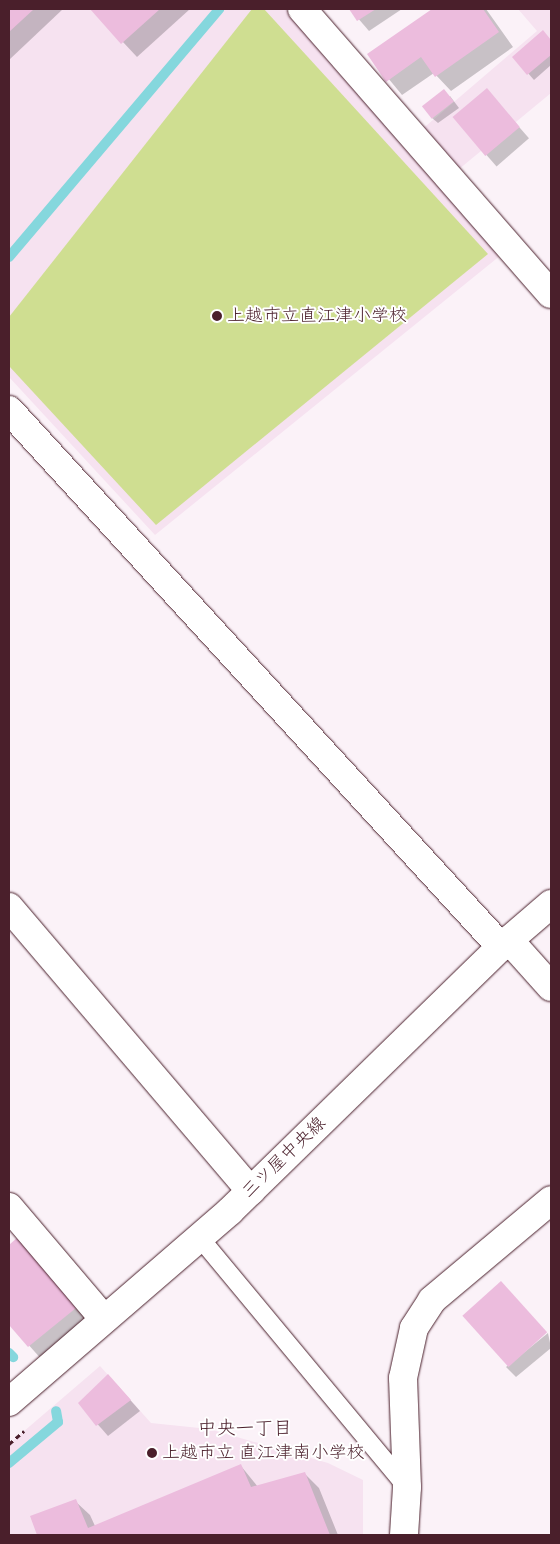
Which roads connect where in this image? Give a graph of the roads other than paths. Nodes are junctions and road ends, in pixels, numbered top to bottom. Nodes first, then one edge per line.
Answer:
1 (302, 9) edge
2 (551, 294) edge
3 (9, 410) edge
4 (551, 904) edge
5 (9, 907) edge
6 (505, 943) junction
7 (551, 987) edge
8 (251, 1191) junction
9 (551, 1200) edge
10 (9, 1207) edge
11 (200, 1238) junction
12 (104, 1319) junction
13 (9, 1402) edge
14 (407, 1486) junction
15 (404, 1535) edge

1 - 2 street
3 - 6 street
4 - 6 street, 三ツ屋中央線
5 - 8 street
6 - 7 street
6 - 8 street, 三ツ屋中央線
8 - 11 street, 三ツ屋中央線
9 - 14 street
10 - 12 street
11 - 12 street, 三ツ屋中央線
11 - 14 lane
12 - 13 street, 三ツ屋中央線
14 - 15 street

